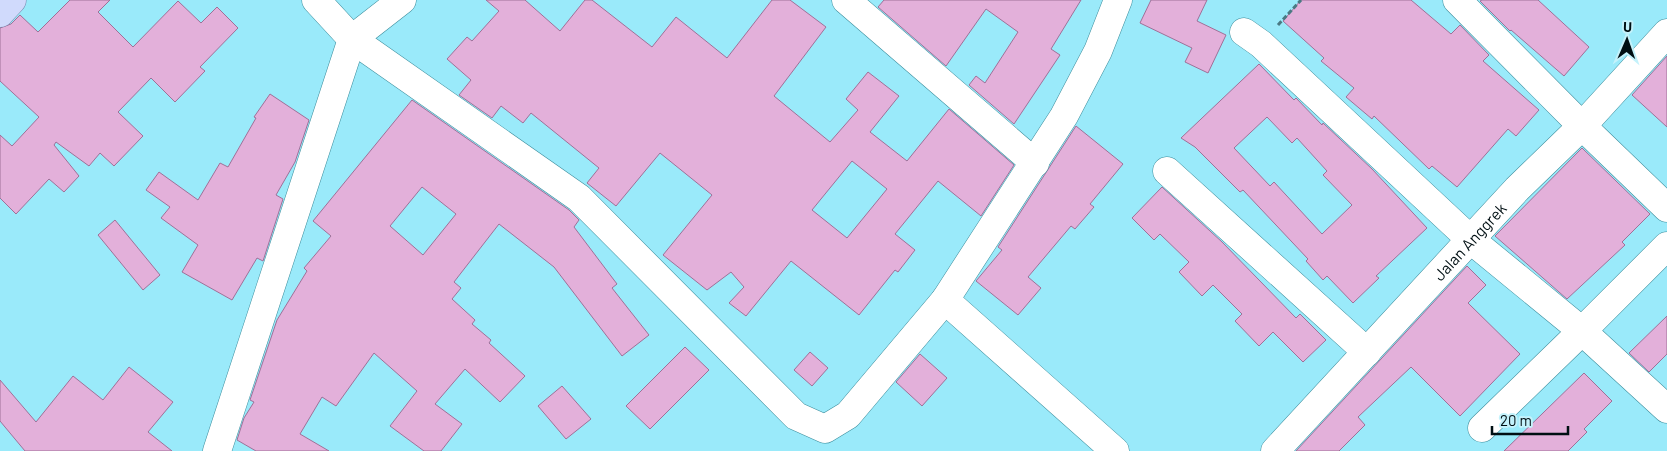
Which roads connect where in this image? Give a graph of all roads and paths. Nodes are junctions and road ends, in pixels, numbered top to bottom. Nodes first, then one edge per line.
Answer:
1 (12, 0) edge
2 (316, 0) edge
3 (402, 0) edge
4 (846, 0) edge
5 (1118, 0) edge
6 (1301, 0) edge
7 (1457, 0) edge
8 (0, 13) edge
9 (1667, 33) edge
10 (1252, 38) joint
11 (352, 39) junction
12 (1582, 126) junction
13 (1035, 162) junction
14 (1167, 170) dead end
15 (1667, 208) edge
16 (1471, 240) junction
17 (1667, 246) edge
18 (944, 300) junction
19 (1582, 331) junction
20 (1367, 352) junction
21 (1667, 409) edge
22 (1482, 428) dead end
23 (831, 445) edge
24 (217, 451) edge
25 (1116, 451) edge
26 (1275, 451) edge

1 - 8 main road
2 - 11 street
3 - 11 street
4 - 13 street
5 - 13 street
6 - 10 path
7 - 12 street
9 - 12 street, Jalan Anggrek
10 - 16 street
11 - 23 street
11 - 24 street
12 - 15 street
12 - 16 street, Jalan Anggrek
13 - 18 street
14 - 20 street
16 - 19 street
16 - 20 street, Jalan Anggrek
17 - 19 street
18 - 23 street
18 - 25 street
19 - 21 street
19 - 22 street
20 - 26 street, Jalan Anggrek

